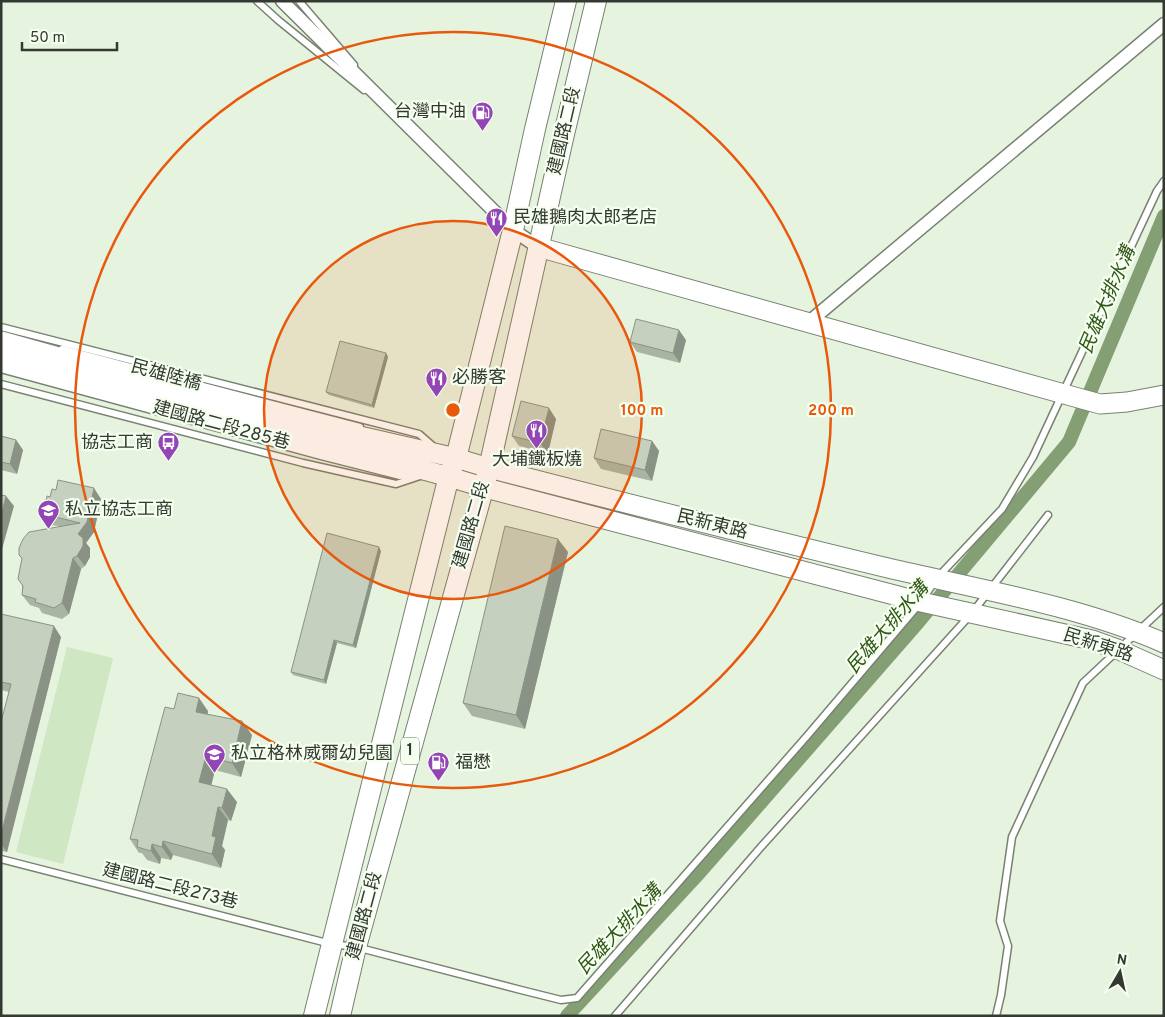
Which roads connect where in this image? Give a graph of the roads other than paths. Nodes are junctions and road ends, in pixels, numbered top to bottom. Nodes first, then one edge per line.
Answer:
1 (257, 1) edge
2 (282, 1) edge
3 (299, 1) edge
4 (566, 1) edge
5 (596, 1) edge
6 (1164, 24) edge
7 (404, 122) junction
8 (1164, 182) edge
9 (513, 230) junction
10 (538, 247) junction
11 (809, 322) junction
12 (1, 327) edge
13 (1, 333) edge
14 (1, 341) edge
15 (1, 358) edge
16 (1, 369) edge
17 (1, 384) edge
18 (1062, 393) junction
19 (1164, 395) edge
20 (326, 437) junction
21 (445, 465) junction
22 (488, 468) junction
23 (482, 487) junction
24 (1048, 515) dead end
25 (936, 580) junction
26 (989, 592) junction
27 (921, 602) junction
28 (1164, 607) edge
29 (972, 613) junction
30 (1138, 632) junction
31 (1164, 644) edge
32 (1117, 649) junction
33 (1164, 670) edge
34 (1, 859) edge
35 (331, 944) junction
36 (356, 947) junction
37 (314, 1016) edge
38 (340, 1016) edge
39 (615, 1016) edge
40 (996, 1016) edge

1 - 7 lane
2 - 7 street
3 - 7 lane
4 - 9 main road, 建國路二段 / 1
5 - 10 main road, 建國路二段 / 1
6 - 11 street
7 - 9 street
8 - 18 lane, 建國路二段273巷
9 - 10 street
9 - 21 main road, 建國路二段 / 1
10 - 11 main road
10 - 22 main road, 建國路二段 / 1
11 - 18 main road
12 - 21 lane
13 - 20 lane, 民雄陸橋
14 - 20 main road, 民雄陸橋
15 - 20 main road, 民雄陸橋
16 - 20 lane, 民雄陸橋
17 - 21 lane, 建國路二段285巷
18 - 19 main road
18 - 25 lane, 建國路二段273巷
20 - 21 main road
20 - 21 lane
21 - 22 main road, 民新東路
21 - 23 main road, 民新東路
21 - 35 main road, 建國路二段 / 1
22 - 23 main road, 建國路二段 / 1
22 - 25 main road, 民新東路
23 - 27 main road, 民新東路
23 - 36 main road, 建國路二段 / 1
24 - 26 lane
25 - 26 main road, 民新東路
25 - 27 lane, 建國路二段273巷
26 - 29 lane
26 - 30 main road, 民新東路
27 - 29 main road, 民新東路
27 - 36 lane, 建國路二段273巷
28 - 30 lane
29 - 32 main road, 民新東路
29 - 39 lane
30 - 31 main road, 民新東路
30 - 32 lane
32 - 33 main road, 民新東路
32 - 40 lane
34 - 35 lane, 建國路二段273巷
35 - 36 lane, 建國路二段273巷
35 - 37 main road, 建國路二段 / 1
36 - 38 main road, 建國路二段 / 1

